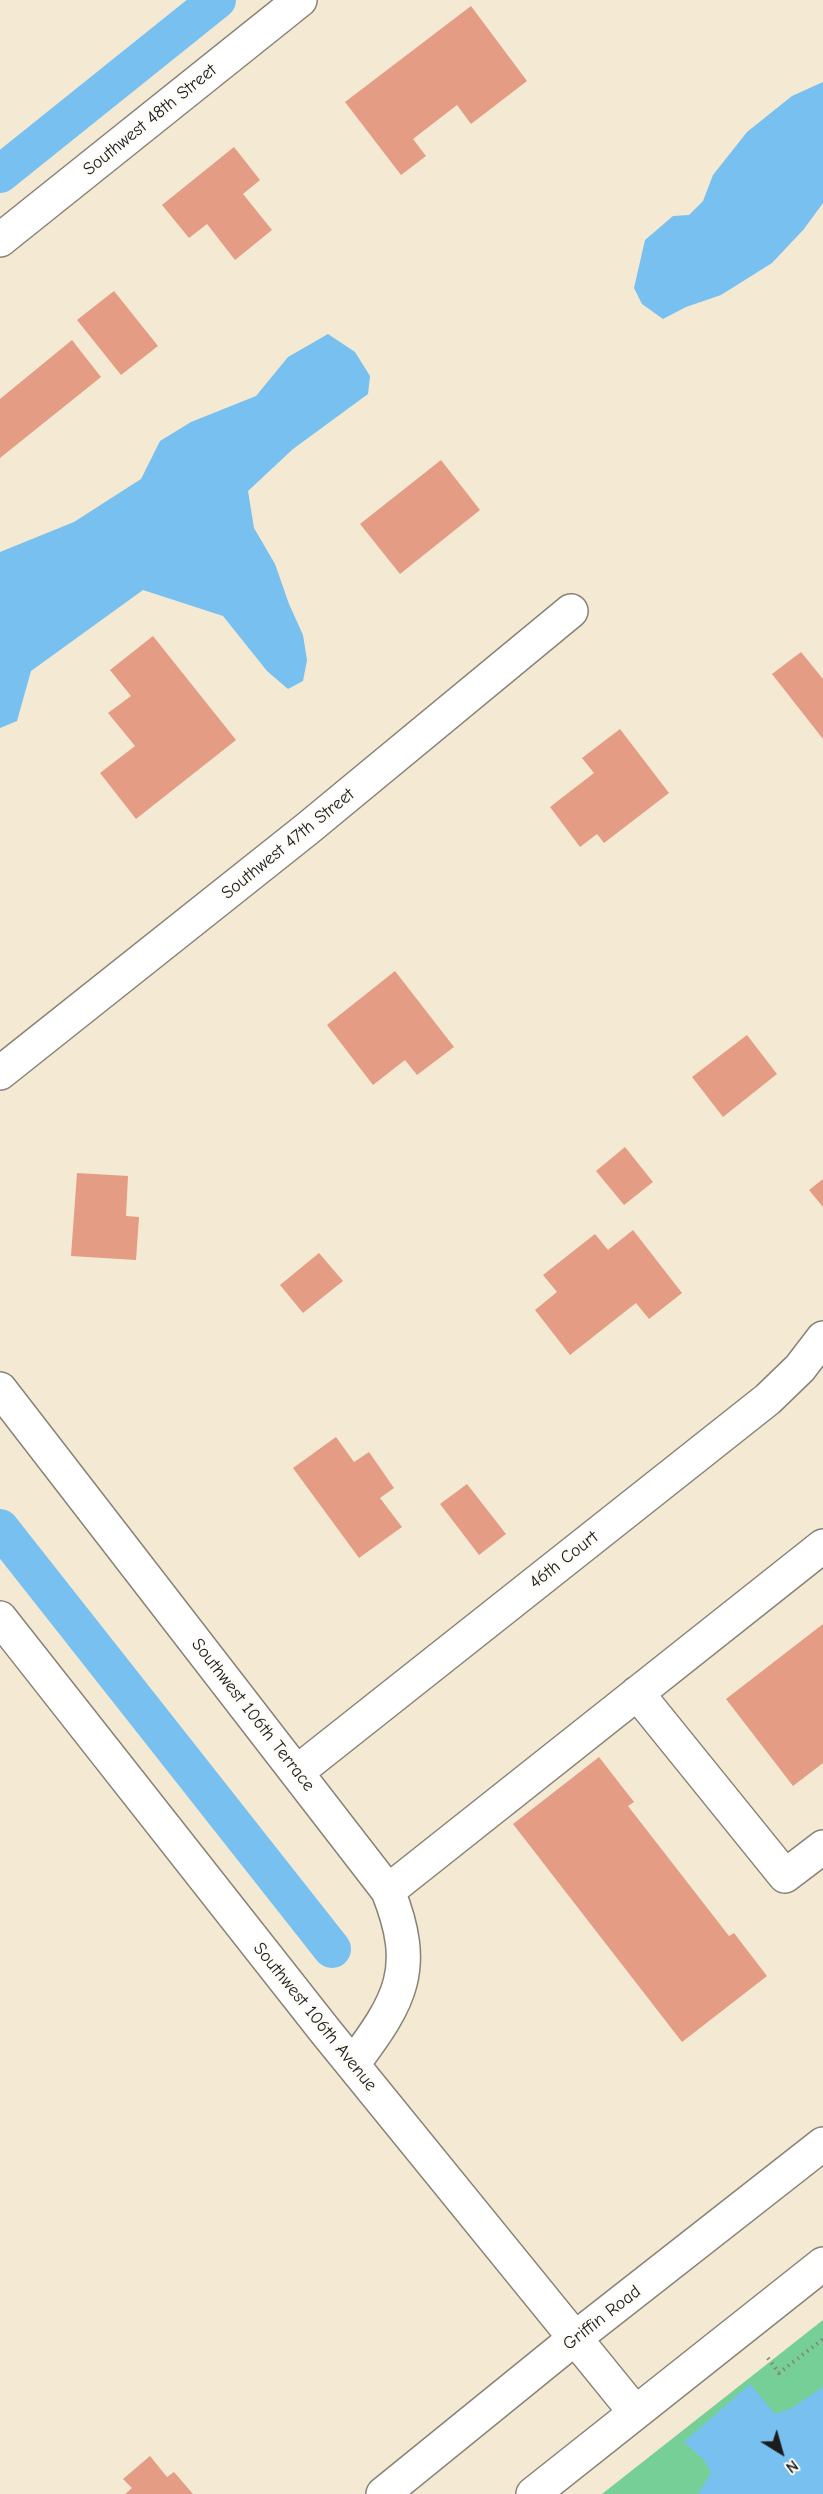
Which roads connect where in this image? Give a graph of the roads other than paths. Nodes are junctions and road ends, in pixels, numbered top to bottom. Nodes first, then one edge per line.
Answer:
1 (300, 0) edge
2 (0, 240) edge
3 (571, 610) dead end
4 (0, 1072) edge
5 (823, 1338) edge
6 (0, 1389) edge
7 (823, 1546) edge
8 (0, 1618) edge
9 (637, 1693) junction
10 (297, 1772) junction
11 (823, 1847) edge
12 (388, 1891) junction
13 (353, 2064) junction
14 (823, 2144) edge
15 (823, 2264) edge
16 (574, 2339) junction
17 (635, 2412) junction
18 (383, 2494) edge
19 (533, 2494) edge

1 - 2 street, Southwest 48th Street
3 - 4 street, Southwest 47th Street
5 - 10 street, 46th Court
6 - 10 street, Southwest 106th Terrace
7 - 9 street
8 - 13 street, Southwest 106th Avenue
9 - 11 street
9 - 12 street
10 - 12 street, Southwest 106th Terrace
12 - 13 street, Southwest 106th Terrace
13 - 16 street, Southwest 106th Avenue
14 - 16 street, Griffin Road
15 - 17 street
16 - 17 street, Southwest 106th Avenue
16 - 18 street, Griffin Road
17 - 19 street

